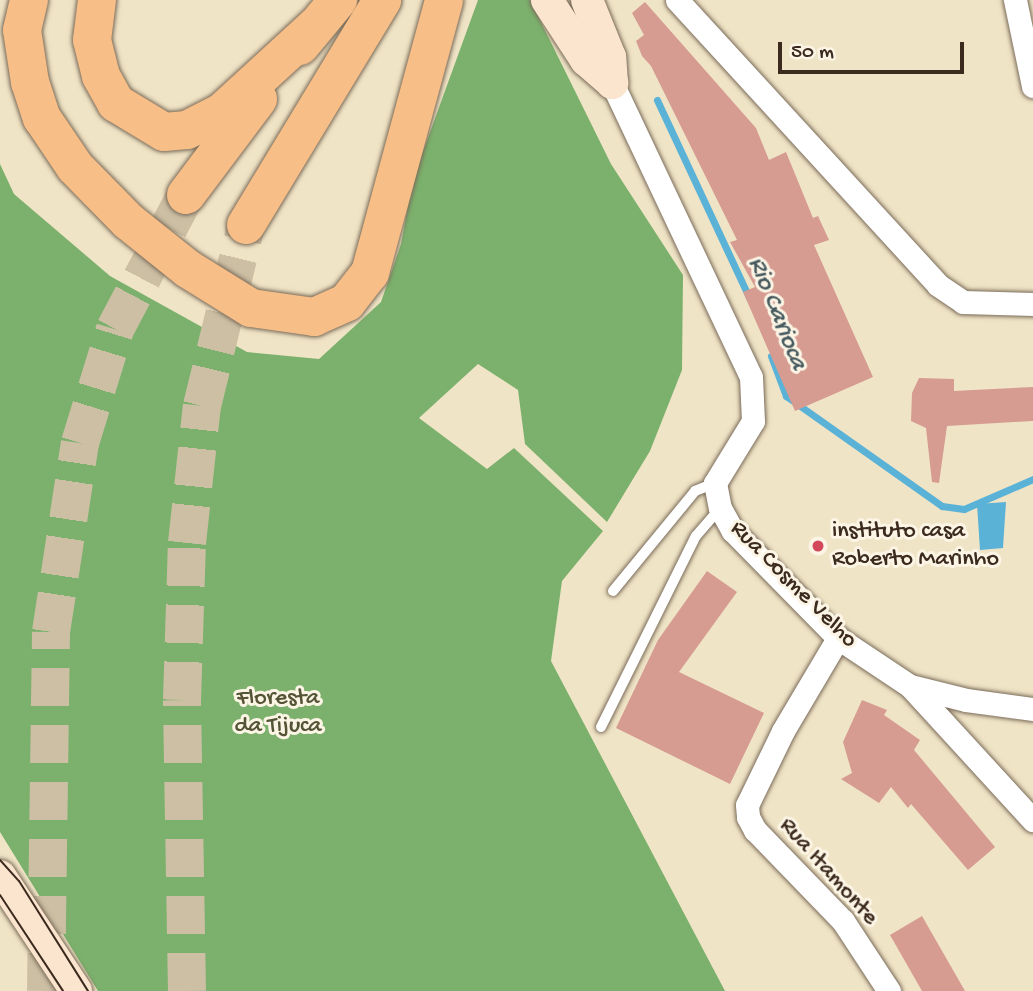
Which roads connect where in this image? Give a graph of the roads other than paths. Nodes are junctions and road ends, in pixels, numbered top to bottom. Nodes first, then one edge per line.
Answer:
1 (29, 0) edge
2 (97, 0) edge
3 (382, 0) edge
4 (444, 0) edge
5 (547, 0) edge
6 (587, 0) edge
7 (677, 0) edge
8 (1015, 0) edge
9 (327, 13) edge
10 (612, 83) junction
11 (1033, 86) edge
12 (186, 195) tunnel mouth
13 (246, 225) tunnel mouth
14 (1033, 304) edge
15 (715, 483) junction
16 (720, 508) junction
17 (613, 592) dead end
18 (838, 638) junction
19 (909, 686) junction
20 (1033, 709) edge
21 (601, 727) dead end
22 (1033, 820) edge
23 (0, 876) edge
24 (76, 991) edge
25 (889, 991) edge

1 - 4 highway
2 - 9 highway
3 - 13 highway
5 - 10 street
6 - 10 street
7 - 14 street
8 - 11 street
9 - 12 highway
10 - 15 street
15 - 16 street, Rua Cosme Velho
15 - 17 lane
16 - 18 street, Rua Cosme Velho
16 - 21 lane
18 - 19 street, Rua Cosme Velho
18 - 25 street, Rua Itamonte
19 - 20 street, Rua Cosme Velho
19 - 22 street
23 - 24 street

